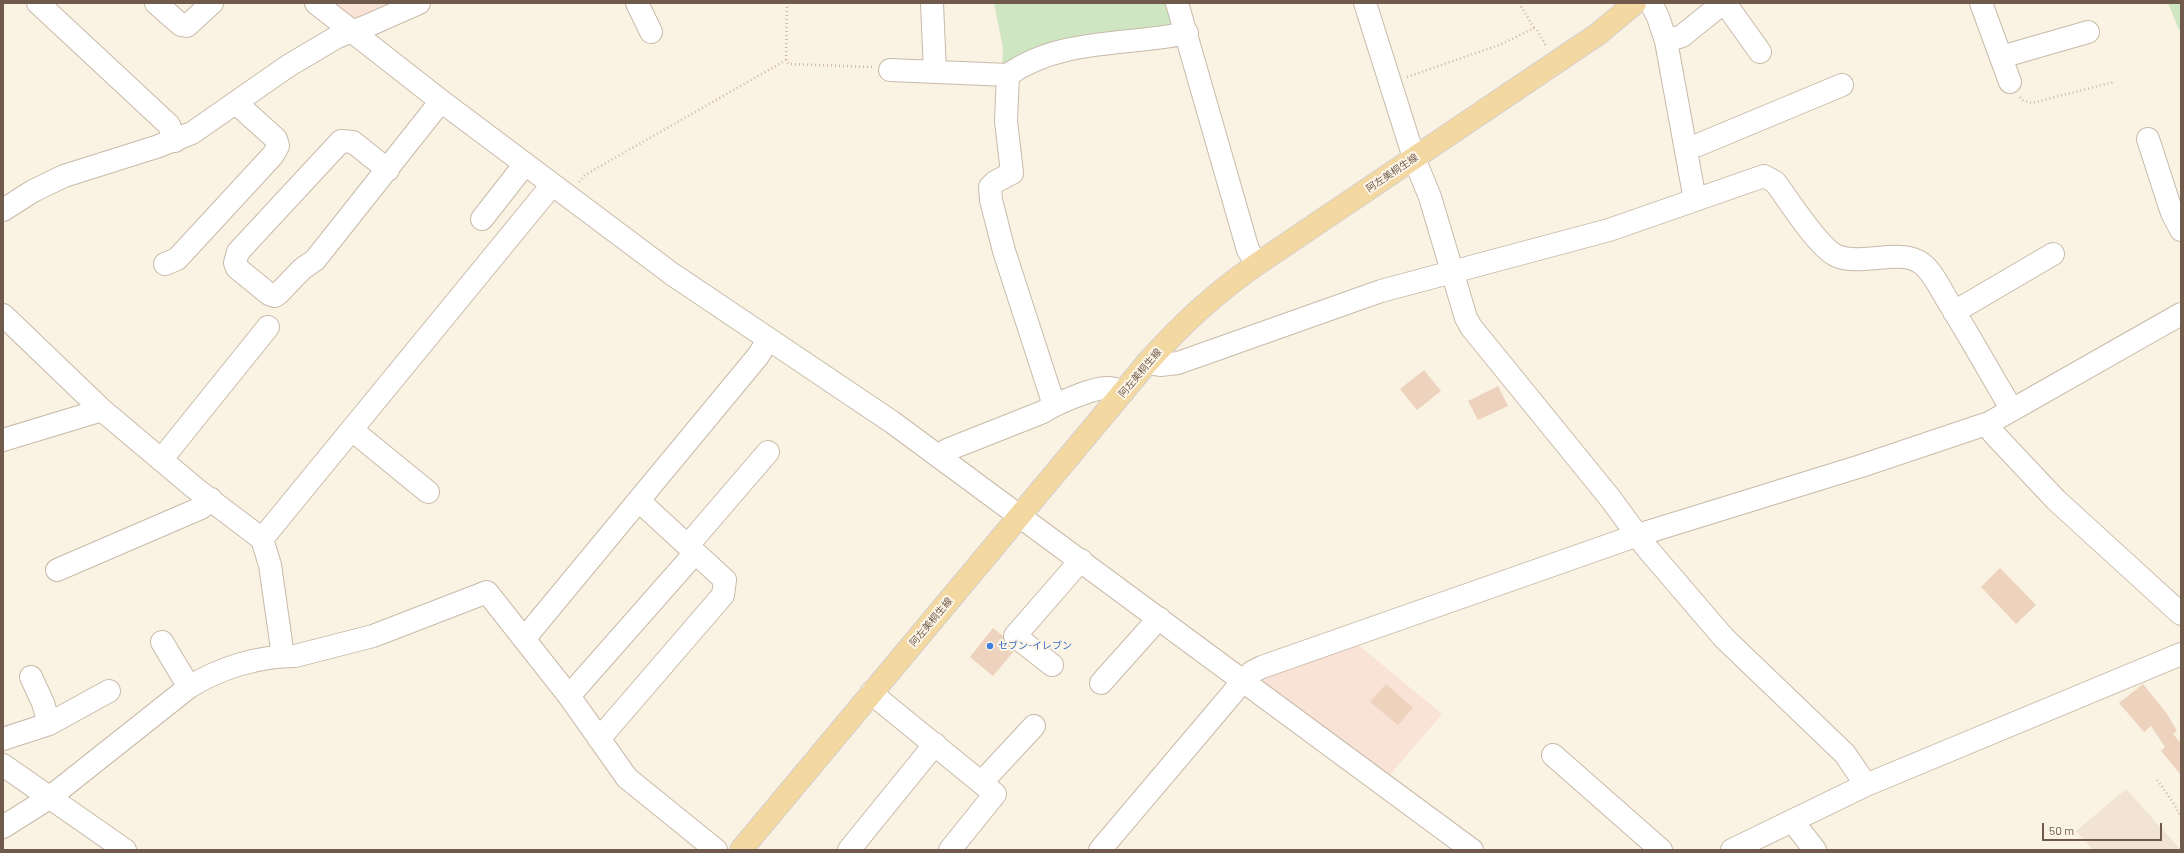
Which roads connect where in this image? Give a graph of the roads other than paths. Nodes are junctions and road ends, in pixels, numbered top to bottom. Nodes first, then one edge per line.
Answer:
1 (38, 3) edge
2 (156, 3) edge
3 (212, 3) edge
4 (316, 3) edge
5 (419, 3) edge
6 (637, 3) edge
7 (932, 3) edge
8 (1178, 3) edge
9 (1366, 3) edge
10 (1636, 3) edge
11 (1651, 3) edge
12 (1724, 3) edge
13 (1981, 3) edge
14 (353, 32) junction
15 (651, 32) dead end
16 (2088, 32) dead end
17 (1186, 33) junction
18 (1666, 42) junction
19 (1760, 52) dead end
20 (2000, 57) junction
21 (890, 70) road end
22 (935, 72) junction
23 (1008, 76) junction
24 (2010, 82) road end
25 (1842, 85) dead end
26 (441, 101) junction
27 (236, 103) junction
28 (2148, 139) dead end
29 (175, 140) junction
30 (1686, 147) junction
31 (1414, 158) junction
32 (525, 164) junction
33 (388, 170) junction
34 (560, 191) junction
35 (1696, 199) junction
36 (3, 210) edge
37 (482, 219) dead end
38 (2181, 230) edge
39 (2053, 254) dead end
40 (165, 264) dead end
41 (1257, 264) junction
42 (1453, 272) junction
43 (1954, 312) junction
44 (3, 315) edge
45 (2180, 317) edge
46 (268, 328) dead end
47 (768, 340) junction
48 (1147, 363) junction
49 (1123, 392) junction
50 (1054, 405) junction
51 (102, 410) junction
52 (2012, 410) junction
53 (1989, 423) junction
54 (352, 430) junction
55 (3, 440) edge
56 (768, 452) dead end
57 (939, 456) junction
58 (161, 460) junction
59 (428, 492) dead end
60 (210, 499) junction
61 (639, 501) junction
62 (1020, 515) junction
63 (1638, 535) junction
64 (262, 539) junction
65 (691, 549) junction
66 (1080, 560) junction
67 (57, 570) dead end
68 (2181, 614) edge
69 (1159, 618) junction
70 (524, 639) junction
71 (162, 642) dead end
72 (2181, 654) edge
73 (283, 656) junction
74 (1052, 665) dead end
75 (31, 677) dead end
76 (1243, 681) junction
77 (1101, 683) dead end
78 (189, 687) junction
79 (109, 690) dead end
80 (871, 693) junction
81 (569, 696) junction
82 (49, 724) junction
83 (1034, 726) dead end
84 (3, 739) edge
85 (599, 739) junction
86 (935, 744) junction
87 (1553, 755) dead end
88 (3, 765) edge
89 (982, 782) junction
90 (1866, 785) junction
91 (49, 798) junction
92 (1793, 822) junction
93 (3, 827) edge
94 (956, 848) edge
95 (125, 850) edge
96 (716, 850) edge
97 (741, 850) edge
98 (849, 850) edge
99 (1100, 850) edge
100 (1472, 850) edge
101 (1661, 850) edge
102 (1732, 850) edge
103 (1815, 850) edge

1 - 29 street
2 - 3 street
4 - 14 street
5 - 14 street
6 - 15 street
7 - 22 street
8 - 17 street
9 - 31 street
10 - 31 main road, 阿左美桐生線
11 - 18 street
12 - 18 street
12 - 19 street
13 - 20 street
14 - 26 street
14 - 27 street
16 - 20 street
17 - 23 street
17 - 41 street
18 - 30 street
20 - 24 street
21 - 22 street
22 - 23 street
23 - 50 street
25 - 30 street
26 - 32 street
26 - 33 street
27 - 29 street
27 - 40 street
28 - 38 street
29 - 36 street
30 - 35 street
31 - 41 main road, 阿左美桐生線
31 - 42 street
32 - 34 street
32 - 37 street
33 - 33 street
34 - 47 street
34 - 54 street
35 - 42 street
35 - 43 street
39 - 43 street
41 - 48 main road, 阿左美桐生線
42 - 48 street
42 - 63 street
43 - 52 street
44 - 51 street
45 - 52 street
46 - 58 street
47 - 57 street
47 - 61 street
48 - 49 main road, 阿左美桐生線
49 - 50 street
49 - 62 main road, 阿左美桐生線
50 - 57 street
51 - 55 street
51 - 58 street
52 - 53 street
53 - 63 street
53 - 68 street
54 - 59 street
54 - 64 street
56 - 65 street
57 - 62 street
58 - 60 street
60 - 64 street
60 - 67 street
61 - 65 street
61 - 70 street
62 - 66 street
62 - 80 main road, 阿左美桐生線
63 - 76 street
63 - 90 street
64 - 73 street
65 - 81 street
65 - 85 street
66 - 69 street
66 - 74 street
69 - 76 street
69 - 77 street
70 - 73 street
70 - 81 street
71 - 78 street
72 - 90 street
73 - 78 street
75 - 82 street
76 - 99 street
76 - 100 street
78 - 91 street
79 - 82 street
80 - 86 street
80 - 97 main road, 阿左美桐生線
81 - 85 street
82 - 84 street
83 - 89 street
85 - 96 street
86 - 89 street
86 - 98 street
87 - 101 street
88 - 91 street
89 - 94 street
90 - 92 street
91 - 93 street
91 - 95 street
92 - 102 street
92 - 103 street

